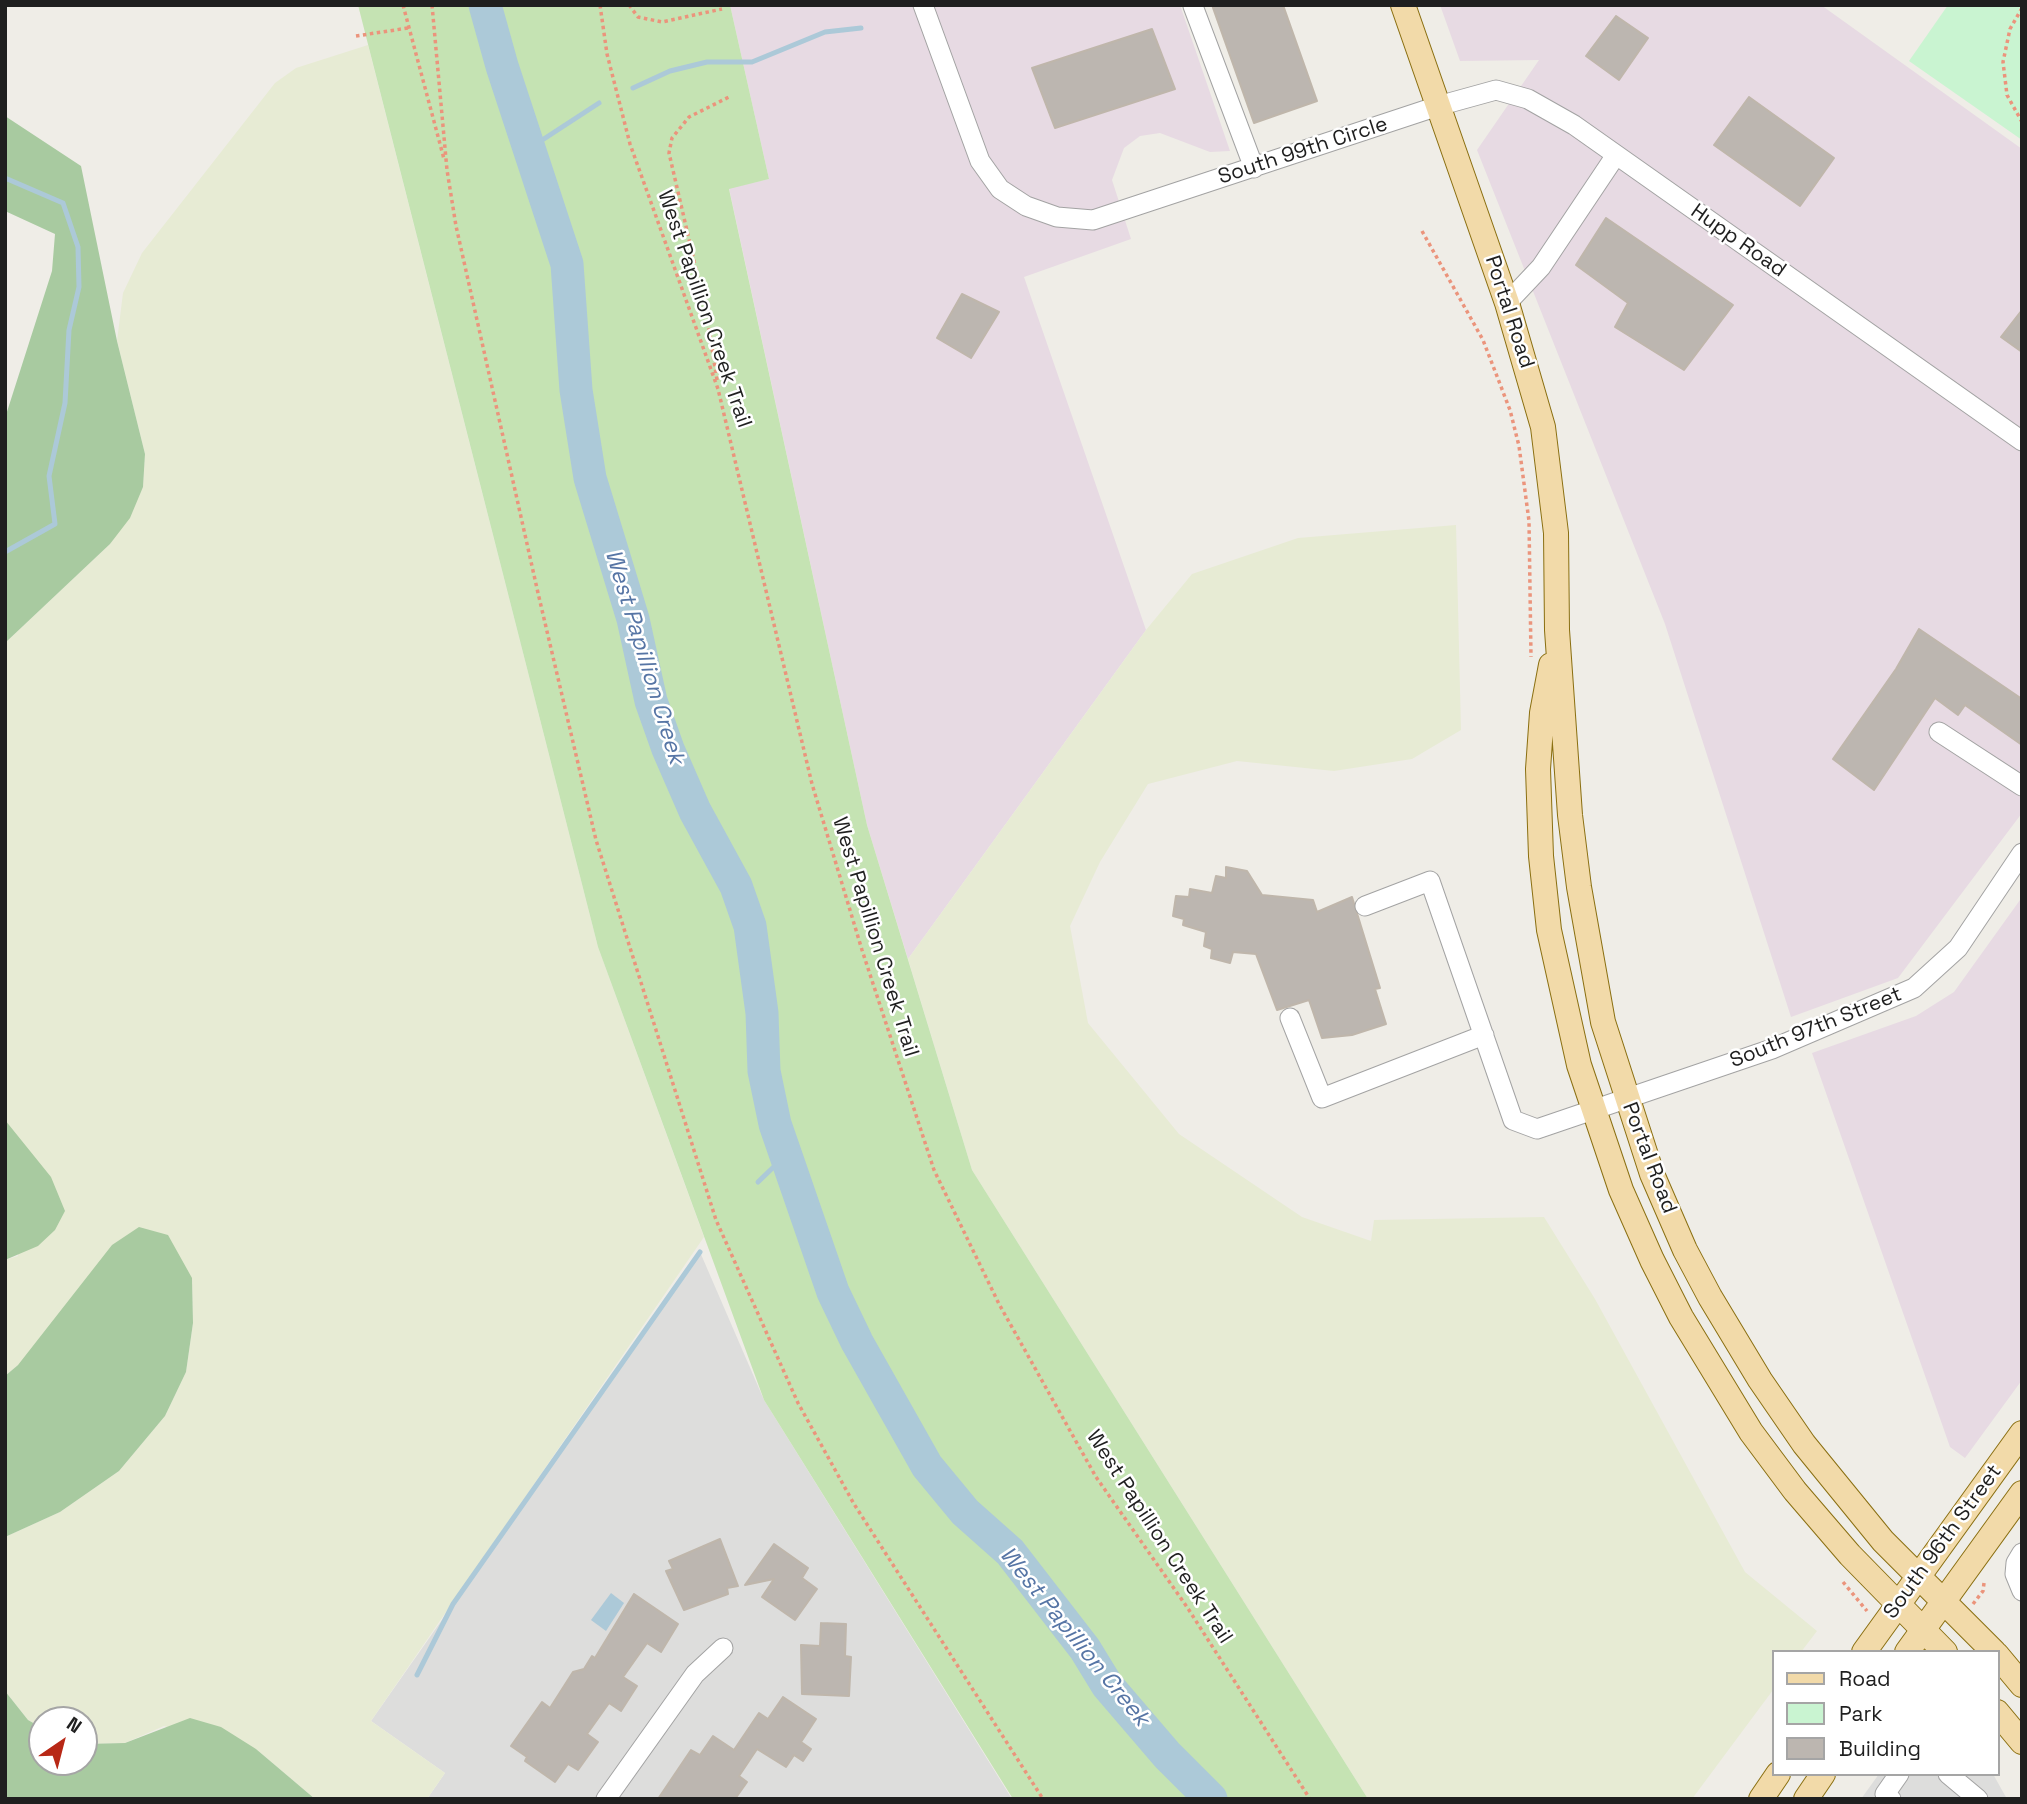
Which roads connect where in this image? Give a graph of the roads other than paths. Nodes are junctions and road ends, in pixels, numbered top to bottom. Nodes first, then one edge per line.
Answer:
1 (923, 5) edge
2 (1403, 5) edge
3 (1193, 6) edge
4 (1438, 106) junction
5 (1616, 155) junction
6 (1254, 168) junction
7 (1507, 303) junction
8 (2022, 441) edge
9 (1557, 630) junction
10 (1938, 732) dead end
11 (2022, 786) edge
12 (2022, 853) edge
13 (1365, 906) dead end
14 (1290, 1018) dead end
15 (1483, 1035) junction
16 (1626, 1098) junction
17 (1592, 1109) junction
18 (2022, 1433) edge
19 (2022, 1493) edge
20 (2019, 1558) edge
21 (1919, 1577) junction
22 (2022, 1591) edge
23 (1945, 1601) junction
24 (1896, 1604) junction
25 (1922, 1630) junction
26 (723, 1648) dead end
27 (1865, 1650) edge
28 (1908, 1650) edge
29 (1943, 1650) edge
30 (1992, 1650) edge
31 (1999, 1658) edge
32 (2022, 1685) edge
33 (1999, 1714) edge
34 (2022, 1742) edge
35 (1777, 1776) edge
36 (1822, 1776) edge
37 (1898, 1776) edge
38 (1950, 1776) edge
39 (1886, 1797) edge
40 (606, 1799) edge
41 (1761, 1799) edge
42 (1806, 1799) edge
43 (1978, 1799) edge

1 - 6 street, South 99th Circle
2 - 4 main road, Portal Road
3 - 6 street
4 - 5 street, Hupp Road
4 - 6 street, South 99th Circle
4 - 7 main road, Portal Road
5 - 7 street
5 - 8 street, Hupp Road
7 - 9 main road, Portal Road
9 - 16 main road, Portal Road
9 - 17 main road, Portal Road
10 - 11 street
12 - 16 street, South 97th Street
13 - 15 street
14 - 15 street
15 - 17 street, South 97th Street
16 - 17 street, South 97th Street
16 - 21 main road, Portal Road
17 - 24 main road, Portal Road
18 - 21 main road, South 96th Street
19 - 23 main road, South 96th Street
20 - 22 street
21 - 23 main road, Portal Road
21 - 24 main road, South 96th Street
23 - 25 main road, South 96th Street
23 - 30 main road, Portal Road
24 - 25 main road, Portal Road
24 - 27 main road, South 96th Street
25 - 28 main road, South 96th Street
25 - 29 main road, Portal Road
26 - 40 street
31 - 32 main road, Portal Road
33 - 34 main road
35 - 41 main road
36 - 42 main road
37 - 39 street
38 - 43 street

